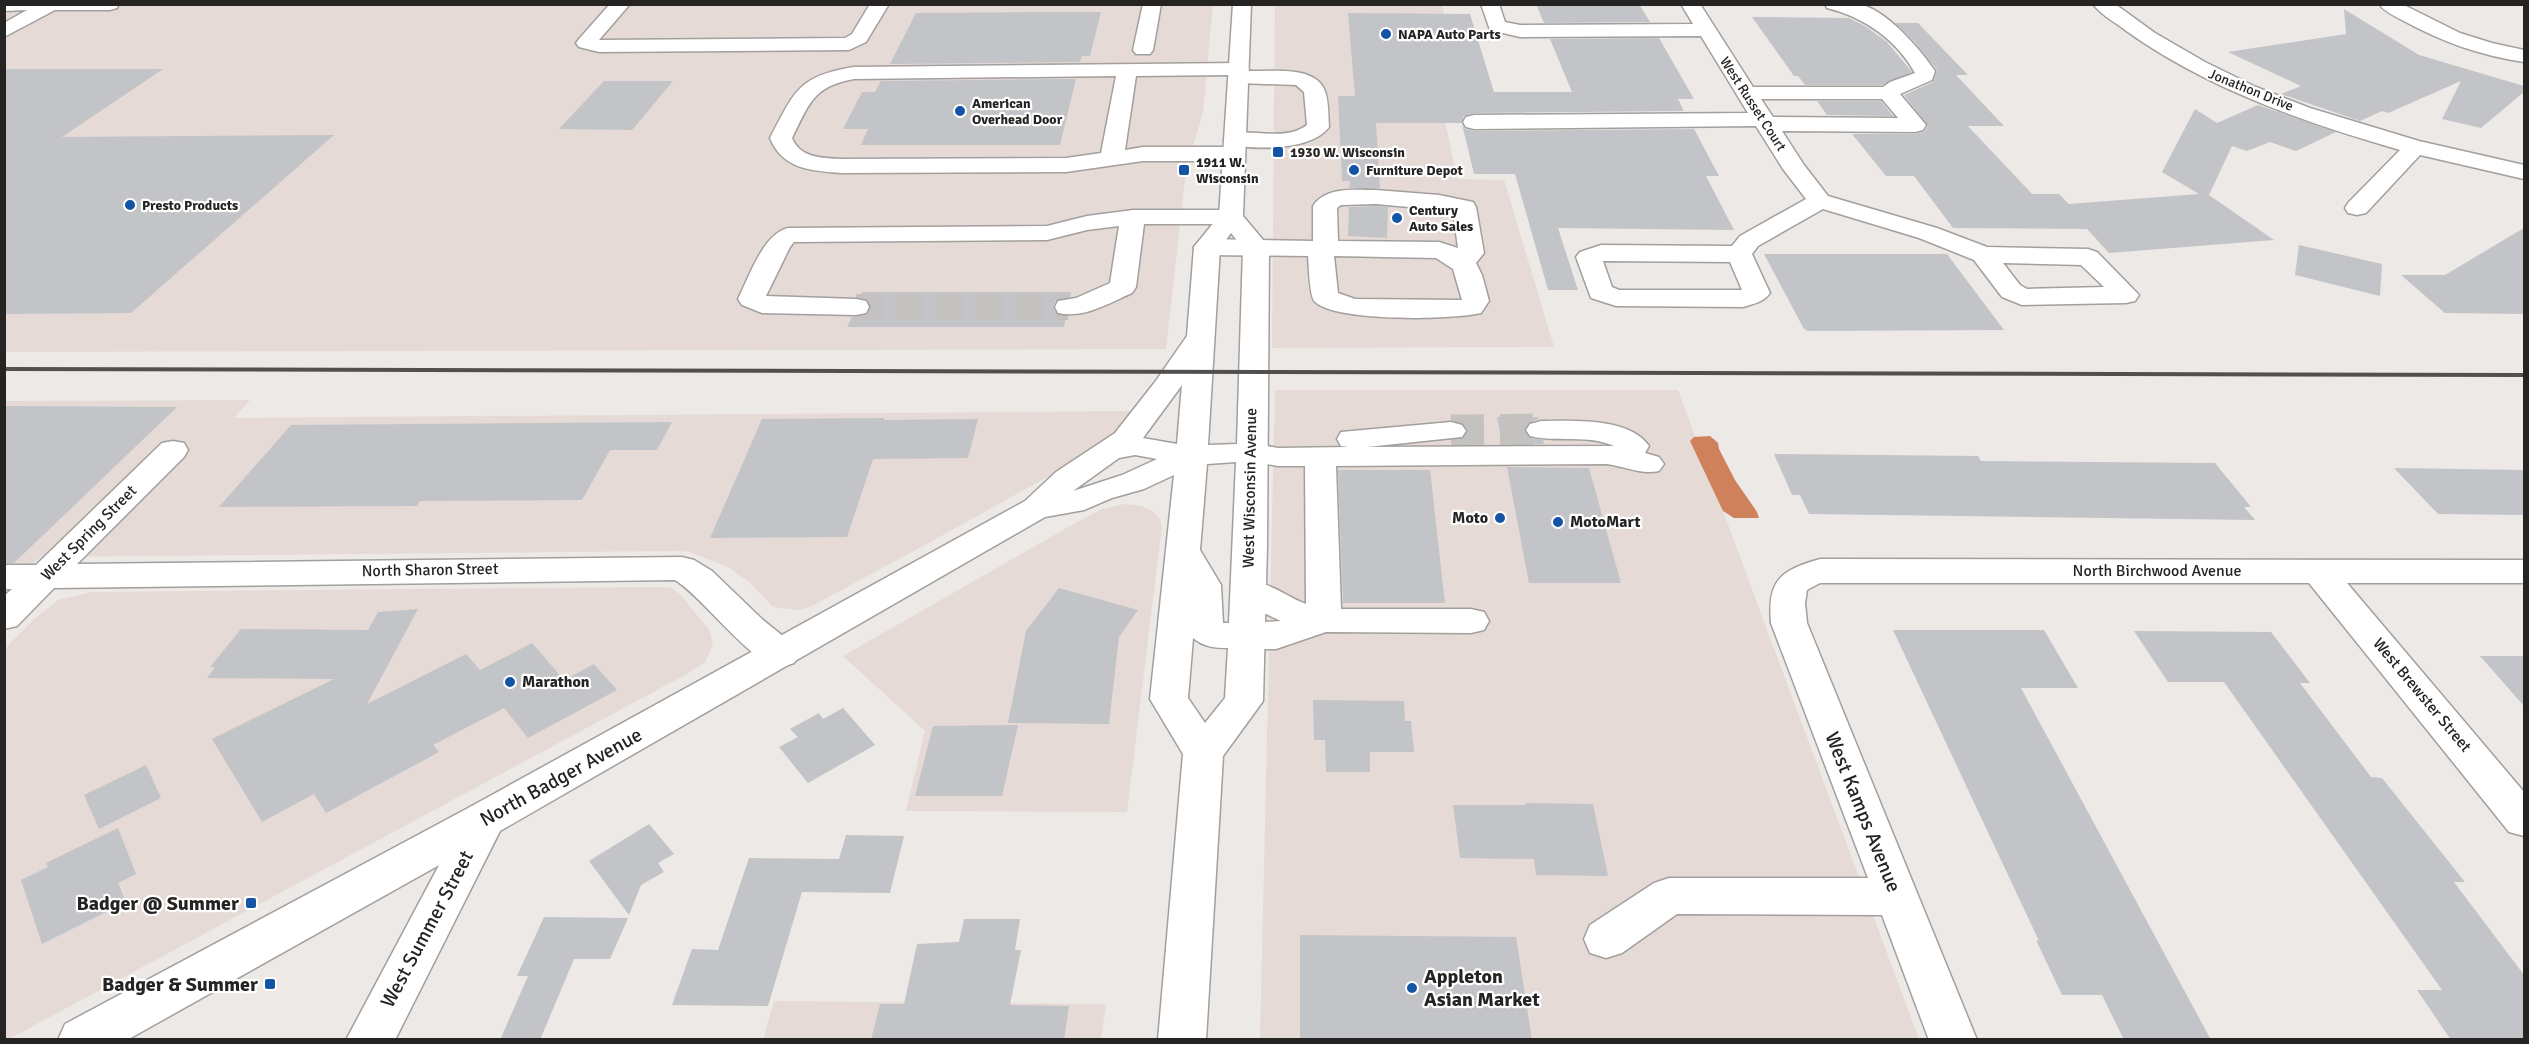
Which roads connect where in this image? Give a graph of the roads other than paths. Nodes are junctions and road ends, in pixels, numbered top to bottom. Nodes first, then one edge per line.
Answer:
1 (110, 4) edge
2 (880, 4) edge
3 (1152, 4) edge
4 (1242, 4) edge
5 (1490, 4) edge
6 (1690, 4) edge
7 (1834, 4) edge
8 (2102, 4) edge
9 (2388, 4) edge
10 (4, 5) edge
11 (50, 5) edge
12 (624, 14) edge
13 (846, 23) dead end
14 (869, 23) junction
15 (1705, 30) junction
16 (4, 31) edge
17 (1143, 50) dead end
18 (2516, 54) edge
19 (1127, 70) junction
20 (1239, 73) junction
21 (1746, 93) junction
22 (1888, 93) junction
23 (1474, 122) dead end
24 (1764, 122) junction
25 (1235, 146) junction
26 (2415, 147) junction
27 (1112, 158) junction
28 (2524, 172) edge
29 (1820, 201) junction
30 (2357, 208) dead end
31 (1132, 217) junction
32 (1231, 217) junction
33 (1207, 247) junction
34 (1256, 247) junction
35 (1323, 248) junction
36 (1739, 254) junction
37 (1983, 255) dead end
38 (1463, 262) junction
39 (856, 307) tunnel mouth
40 (1068, 307) tunnel mouth
41 (1200, 337) junction
42 (1541, 430) tunnel mouth
43 (1451, 431) tunnel mouth
44 (1330, 448) junction
45 (174, 450) dead end
46 (1109, 451) junction
47 (1251, 452) junction
48 (1191, 456) junction
49 (1037, 508) junction
50 (1183, 549) junction
51 (2318, 571) junction
52 (2524, 572) edge
53 (47, 575) junction
54 (4, 577) edge
55 (1792, 583) joint
56 (1248, 590) junction
57 (4, 617) edge
58 (1324, 620) junction
59 (1471, 621) dead end
60 (1246, 636) junction
61 (781, 654) junction
62 (1203, 753) junction
63 (485, 819) junction
64 (2524, 820) edge
65 (1897, 897) junction
66 (1606, 939) dead end
67 (82, 1040) edge
68 (370, 1040) edge
69 (1182, 1040) edge
70 (1953, 1040) edge

1 - 11 street
2 - 14 street
3 - 17 street
4 - 20 street
5 - 15 street
6 - 15 street, West Russet Court
7 - 22 street
8 - 26 street, Jonathon Drive
9 - 18 street
10 - 11 street
11 - 16 street
12 - 14 street
13 - 14 street
15 - 21 street, West Russet Court
19 - 20 street
19 - 27 street
19 - 27 street
20 - 25 street
20 - 25 street
21 - 22 street
21 - 24 street, West Russet Court
22 - 24 street
23 - 24 street
24 - 29 street, West Russet Court
25 - 27 street
25 - 32 street
26 - 28 street, Jonathon Drive
26 - 30 street
29 - 36 street
29 - 37 street
31 - 32 street
31 - 39 street
31 - 40 street
32 - 33 street
32 - 34 street
33 - 34 street
33 - 41 street
34 - 35 street
34 - 47 street, West Wisconsin Avenue
35 - 38 street
35 - 38 street
35 - 38 street
36 - 36 street
41 - 46 street
41 - 48 street
42 - 44 street
43 - 44 street
44 - 47 street, North Badger Avenue
44 - 58 street
45 - 53 street, West Spring Street
46 - 48 street, North Badger Avenue
46 - 49 street, North Badger Avenue
47 - 48 street, North Badger Avenue
47 - 56 street, West Wisconsin Avenue
48 - 49 street, North Badger Avenue
48 - 50 street
49 - 61 street, North Badger Avenue
50 - 60 street
50 - 62 street
51 - 52 street, North Birchwood Avenue
51 - 55 street, North Birchwood Avenue
51 - 64 street, West Brewster Street
53 - 54 street, North Sharon Street
53 - 57 street, West Spring Street
53 - 61 street, North Sharon Street
55 - 65 street, West Kamps Avenue
56 - 58 street
56 - 60 street, West Wisconsin Avenue
58 - 59 street
58 - 60 street
60 - 62 street, West Wisconsin Avenue
61 - 63 street, North Badger Avenue
62 - 69 street
63 - 67 street, North Badger Avenue
63 - 68 street, West Summer Street
65 - 66 street
65 - 70 street, West Kamps Avenue

